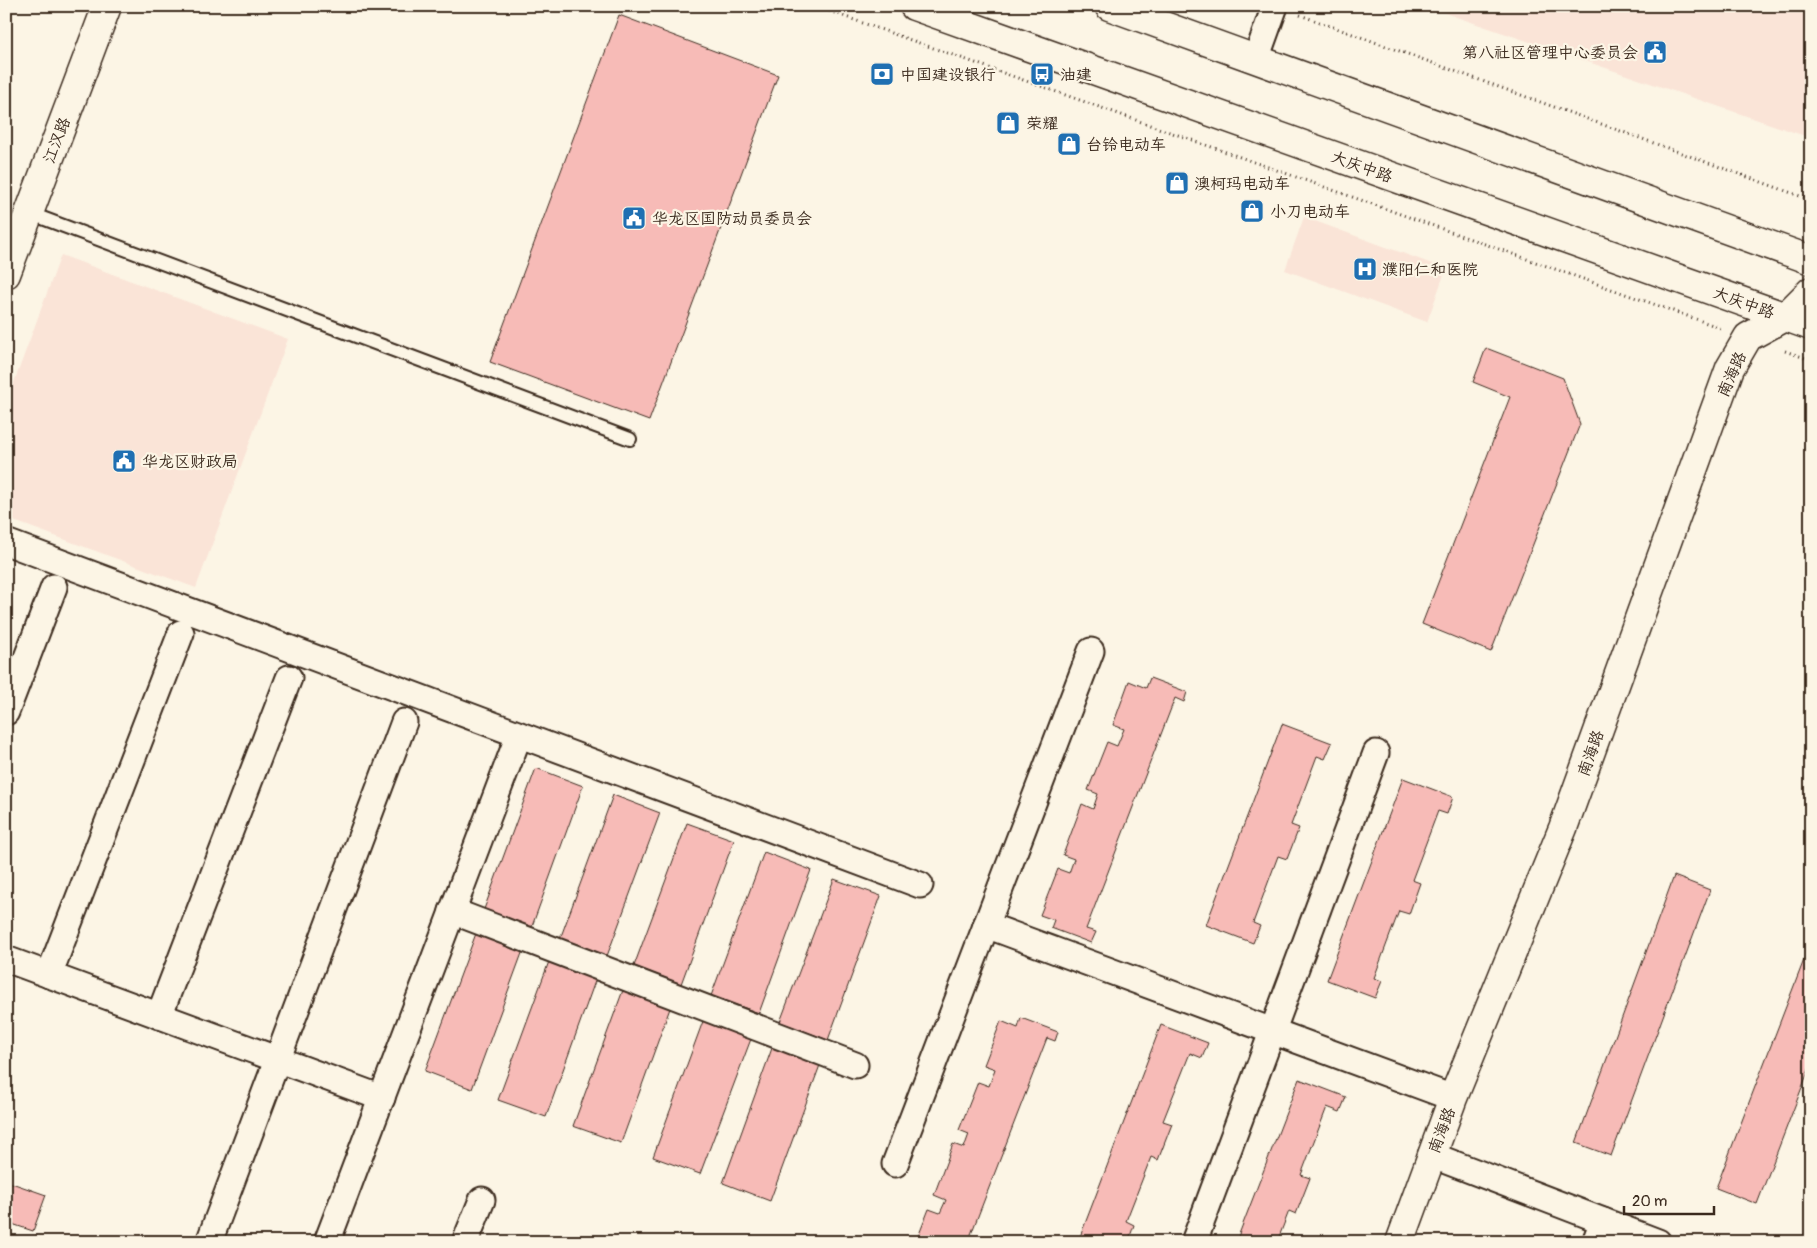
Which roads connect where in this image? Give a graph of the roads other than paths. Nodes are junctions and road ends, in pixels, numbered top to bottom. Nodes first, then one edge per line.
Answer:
1 (107, 6) edge
2 (914, 6) edge
3 (1109, 6) edge
4 (1285, 10) edge
5 (1256, 59) junction
6 (29, 213) junction
7 (1811, 260) edge
8 (6, 274) edge
9 (1811, 291) edge
10 (1785, 317) junction
11 (1811, 326) edge
12 (630, 439) dead end
13 (6, 542) edge
14 (54, 587) dead end
15 (181, 633) dead end
16 (1091, 651) dead end
17 (289, 678) dead end
18 (6, 712) edge
19 (404, 722) dead end
20 (519, 735) junction
21 (1376, 753) dead end
22 (920, 885) dead end
23 (452, 911) junction
24 (986, 924) junction
25 (6, 959) edge
26 (49, 975) junction
27 (159, 1016) junction
28 (1272, 1032) junction
29 (278, 1060) junction
30 (855, 1064) dead end
31 (382, 1098) junction
32 (1453, 1098) junction
33 (1431, 1155) junction
34 (895, 1164) dead end
35 (482, 1200) dead end
36 (1599, 1232) edge
37 (1648, 1240) edge
38 (209, 1242) edge
39 (327, 1242) edge
40 (465, 1242) edge
41 (1194, 1242) edge
42 (1400, 1242) edge

1 - 6 main road, 江汉路
2 - 10 main road, 大庆中路
3 - 5 main road
4 - 5 street
5 - 7 main road
6 - 8 main road, 江汉路
6 - 12 lane
9 - 10 main road, 南海路
10 - 11 main road, 大庆中路
10 - 32 main road, 南海路
13 - 20 street
14 - 18 street
15 - 26 street
16 - 24 street
17 - 27 street
19 - 29 street
20 - 22 street
20 - 23 street
21 - 28 street
23 - 30 street
23 - 31 street
24 - 28 street
24 - 34 street
25 - 26 street
26 - 27 street
27 - 29 street
28 - 32 street
28 - 41 street
29 - 31 street
29 - 38 street
31 - 39 street
32 - 33 main road, 南海路
33 - 36 street
33 - 42 main road, 南海路
35 - 40 street
36 - 37 street

